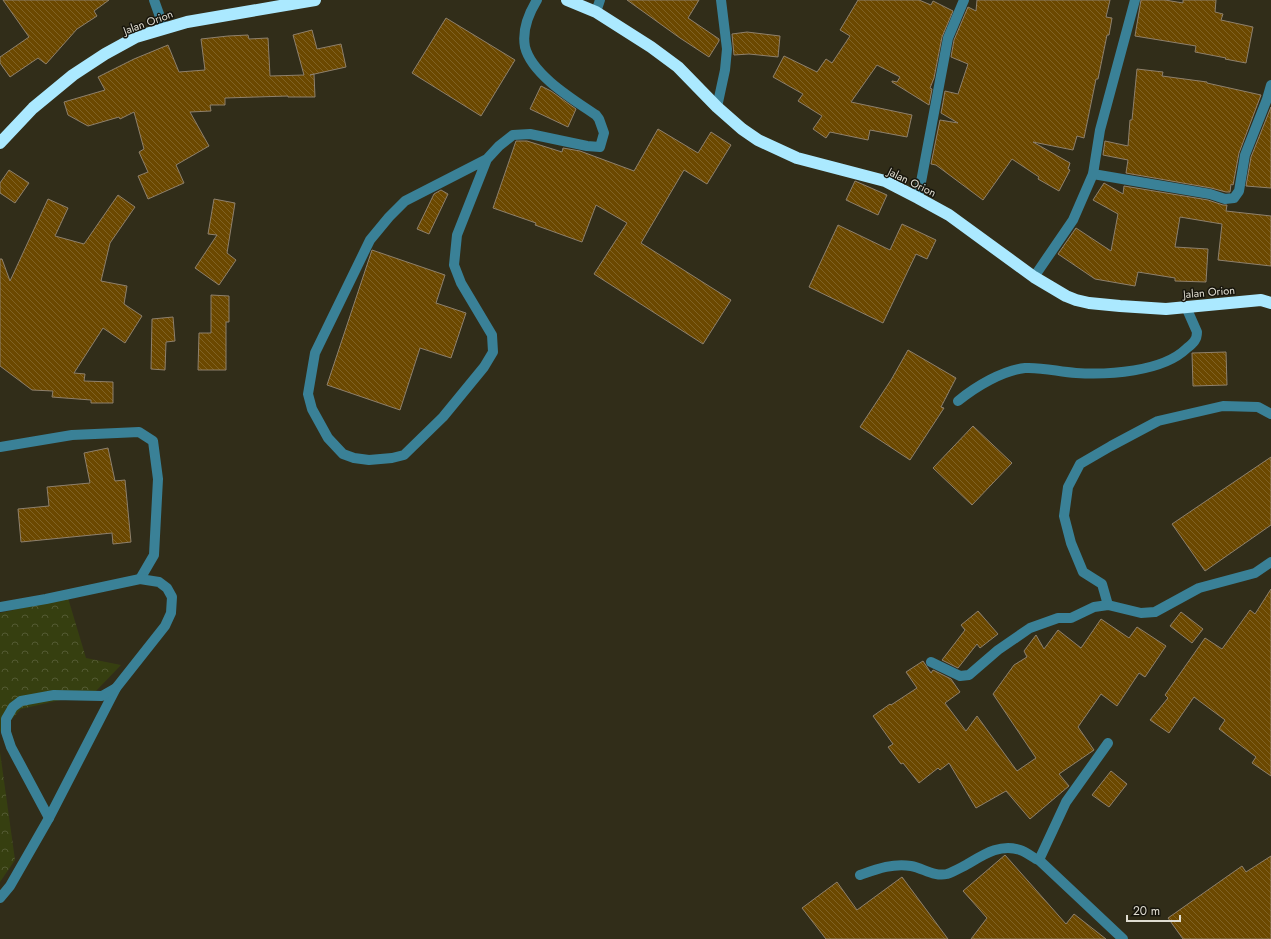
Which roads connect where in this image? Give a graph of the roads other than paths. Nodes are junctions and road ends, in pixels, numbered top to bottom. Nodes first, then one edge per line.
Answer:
1 (154, 0) edge
2 (314, 0) edge
3 (538, 0) edge
4 (567, 0) edge
5 (600, 0) edge
6 (721, 0) edge
7 (964, 0) edge
8 (1135, 0) edge
9 (596, 12) junction
10 (164, 28) junction
11 (1271, 85) edge
12 (717, 107) junction
13 (0, 143) edge
14 (487, 159) junction
15 (1093, 174) junction
16 (918, 198) junction
17 (1034, 277) junction
18 (1271, 302) edge
19 (1186, 307) junction
20 (958, 401) dead end
21 (1271, 414) edge
22 (0, 447) edge
23 (1271, 562) edge
24 (140, 580) junction
25 (1108, 605) junction
26 (0, 606) edge
27 (931, 662) dead end
28 (116, 688) junction
29 (1108, 743) dead end
30 (49, 818) junction
31 (1039, 860) junction
32 (860, 875) dead end
33 (0, 898) edge
34 (1123, 939) edge

1 - 10 street
2 - 10 highway, Jalan Orion
3 - 14 street
4 - 9 highway, Jalan Orion
5 - 9 street
6 - 12 street
7 - 16 street
8 - 15 street
9 - 12 highway, Jalan Orion
10 - 13 highway, Jalan Orion
11 - 15 street
12 - 16 highway, Jalan Orion
14 - 14 street
15 - 17 street
16 - 17 highway, Jalan Orion
17 - 19 highway, Jalan Orion
18 - 19 highway, Jalan Orion
19 - 20 street
21 - 25 street
22 - 24 street
23 - 25 street
24 - 26 street
24 - 28 street
25 - 27 street
28 - 30 street
28 - 30 street
29 - 31 street
30 - 33 street
31 - 32 street
31 - 34 street

